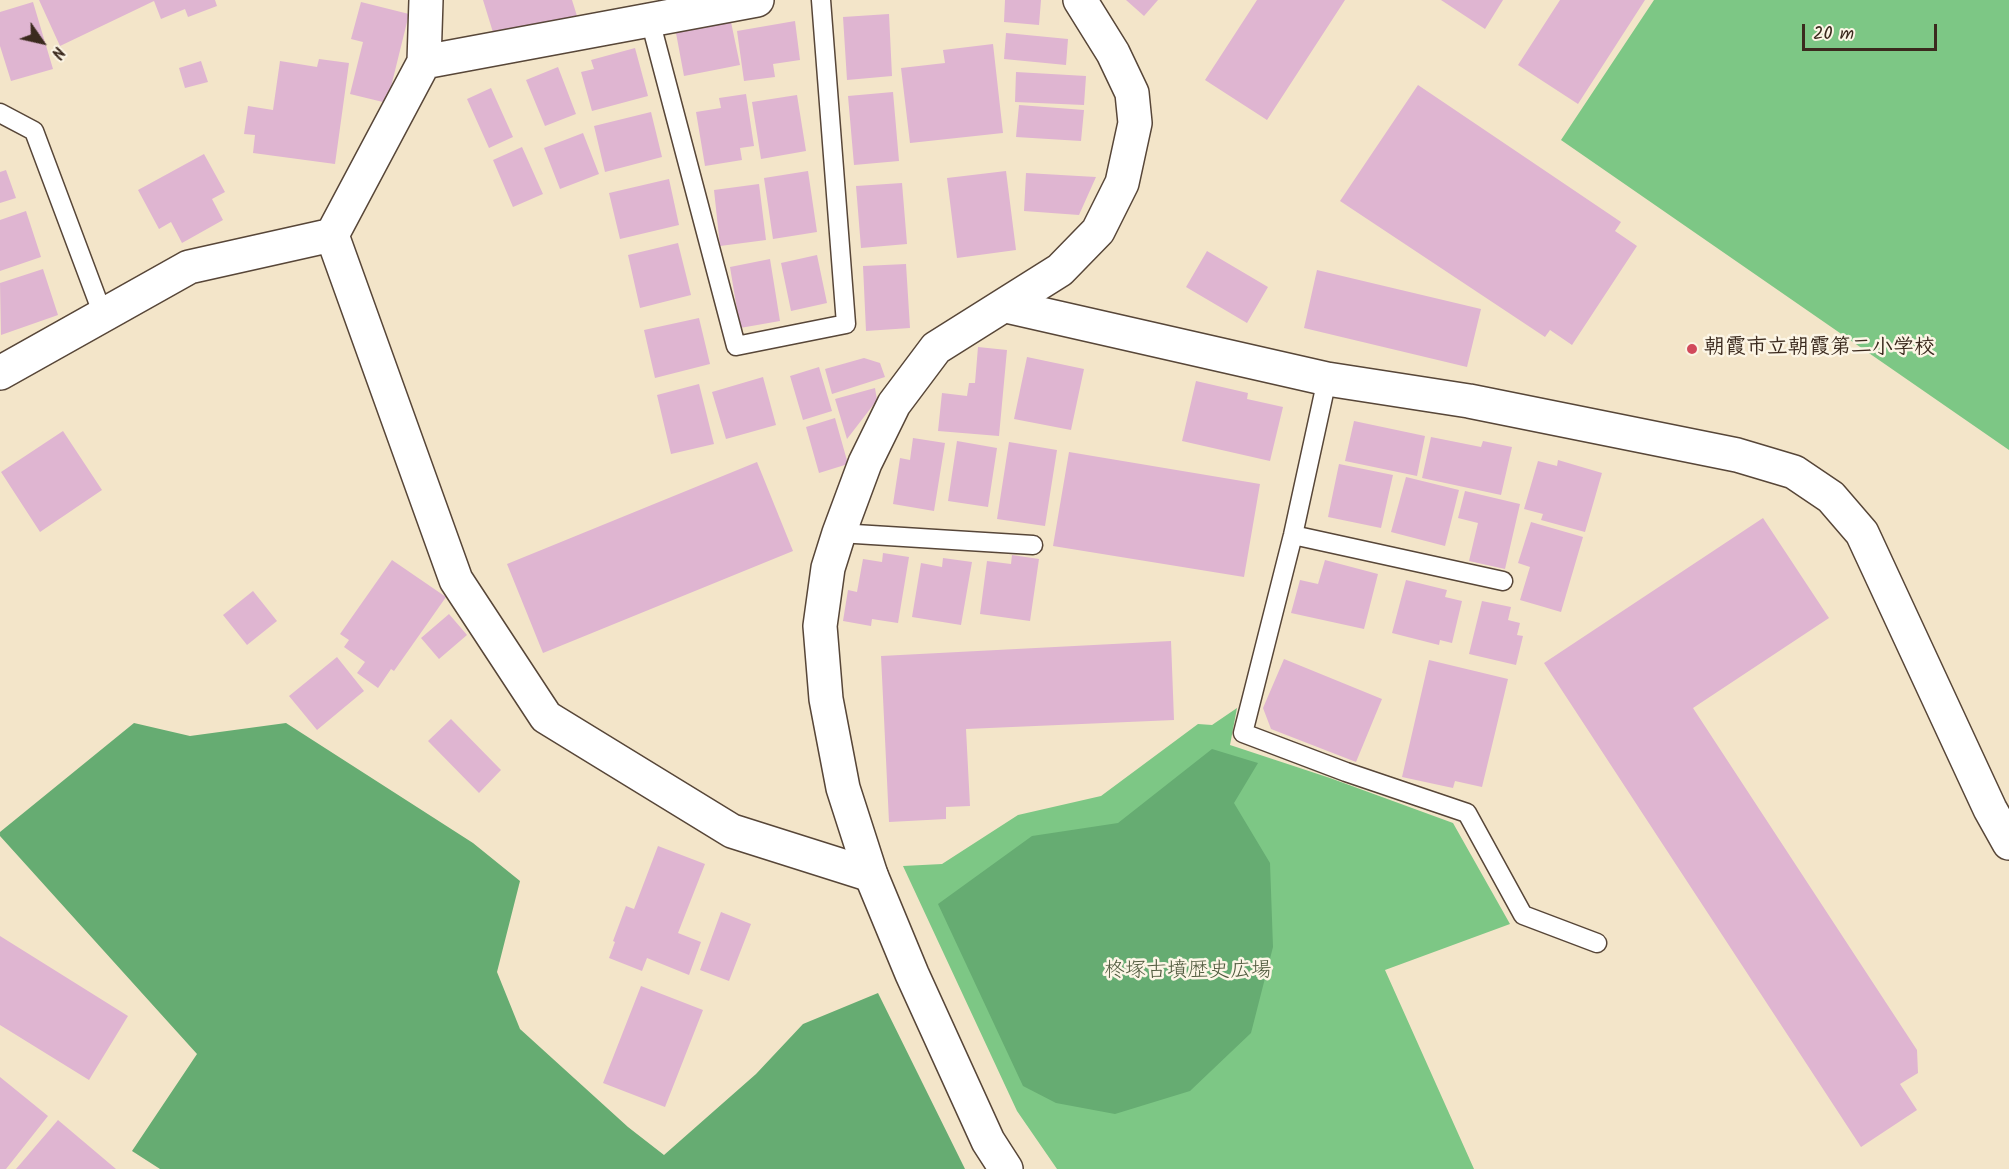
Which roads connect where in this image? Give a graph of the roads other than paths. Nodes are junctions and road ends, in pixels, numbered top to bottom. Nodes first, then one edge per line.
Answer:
1 (426, 0) edge
2 (757, 0) edge
3 (821, 0) edge
4 (1080, 0) edge
5 (650, 20) junction
6 (424, 62) junction
7 (0, 113) edge
8 (332, 236) junction
9 (1006, 306) junction
10 (103, 315) junction
11 (0, 372) edge
12 (1327, 379) junction
13 (839, 532) junction
14 (1293, 535) junction
15 (1033, 544) dead end
16 (1503, 581) dead end
17 (2009, 843) edge
18 (871, 875) junction
19 (1597, 944) dead end
20 (1006, 1169) edge

1 - 6 street
2 - 5 street
3 - 5 lane
4 - 9 street
5 - 6 street
6 - 8 street
7 - 10 lane
8 - 10 street
8 - 18 street
9 - 12 street
9 - 13 street
10 - 11 street
12 - 14 lane
12 - 17 street
13 - 15 lane
13 - 18 street
14 - 16 lane
14 - 19 lane
18 - 20 street

